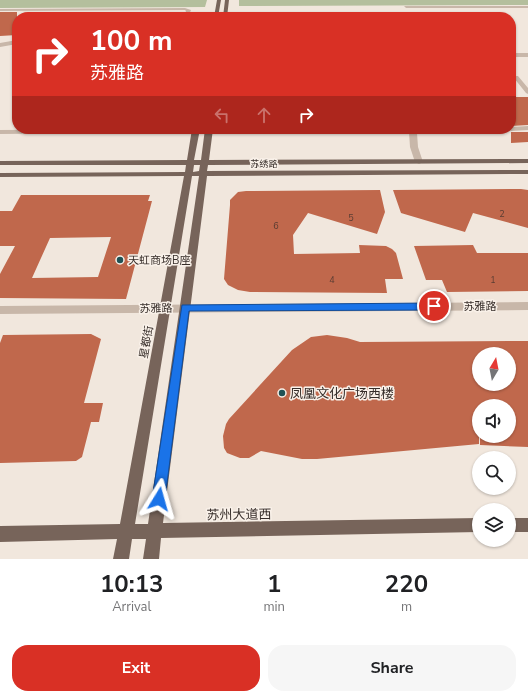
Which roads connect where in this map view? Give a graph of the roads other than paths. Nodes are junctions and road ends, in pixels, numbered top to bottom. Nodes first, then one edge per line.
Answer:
1 (219, 0) edge
2 (227, 0) edge
3 (406, 7) dead end
4 (528, 7) edge
5 (134, 9) junction
6 (0, 10) edge
7 (132, 12) edge
8 (188, 12) edge
9 (217, 12) edge
10 (226, 12) edge
11 (12, 43) edge
12 (0, 45) edge
13 (516, 55) edge
14 (528, 55) edge
15 (516, 77) edge
16 (528, 77) edge
17 (516, 80) edge
18 (528, 92) edge
19 (528, 128) edge
20 (516, 129) edge
21 (12, 131) edge
22 (0, 132) edge
23 (195, 134) edge
24 (208, 134) edge
25 (413, 134) edge
26 (528, 161) edge
27 (190, 162) junction
28 (204, 162) junction
29 (419, 162) junction
30 (0, 163) edge
31 (528, 172) edge
32 (188, 174) junction
33 (203, 174) junction
34 (0, 175) edge
35 (528, 306) edge
36 (165, 308) junction
37 (185, 308) junction
38 (0, 310) edge
39 (516, 525) edge
40 (528, 525) edge
41 (472, 526) edge
42 (155, 531) junction
43 (126, 532) junction
44 (0, 534) edge
45 (121, 559) edge
46 (151, 559) edge

1 - 9 main road
2 - 10 main road
3 - 4 street
5 - 6 street
5 - 7 street
5 - 8 street
11 - 12 street
13 - 14 street
15 - 16 street
17 - 18 street
19 - 20 street
21 - 22 street
23 - 27 main road, 星都街
24 - 28 main road
25 - 29 street
26 - 29 main road, 苏绣路
27 - 28 main road, 苏绣路
27 - 30 main road, 苏绣路
27 - 32 main road, 星都街
28 - 29 main road, 苏绣路
28 - 33 main road
31 - 33 main road, 苏绣路
32 - 33 main road, 苏绣路
32 - 34 main road, 苏绣路
32 - 36 main road, 星都街
33 - 37 main road
35 - 37 street, 苏雅路
36 - 37 street, 苏雅路
36 - 38 street, 苏雅路
36 - 43 main road, 星都街
37 - 42 main road
39 - 40 main road
41 - 42 main road, 苏州大道西
42 - 43 main road, 苏州大道西
42 - 46 main road
43 - 44 main road, 苏州大道西
43 - 45 main road, 星都街

